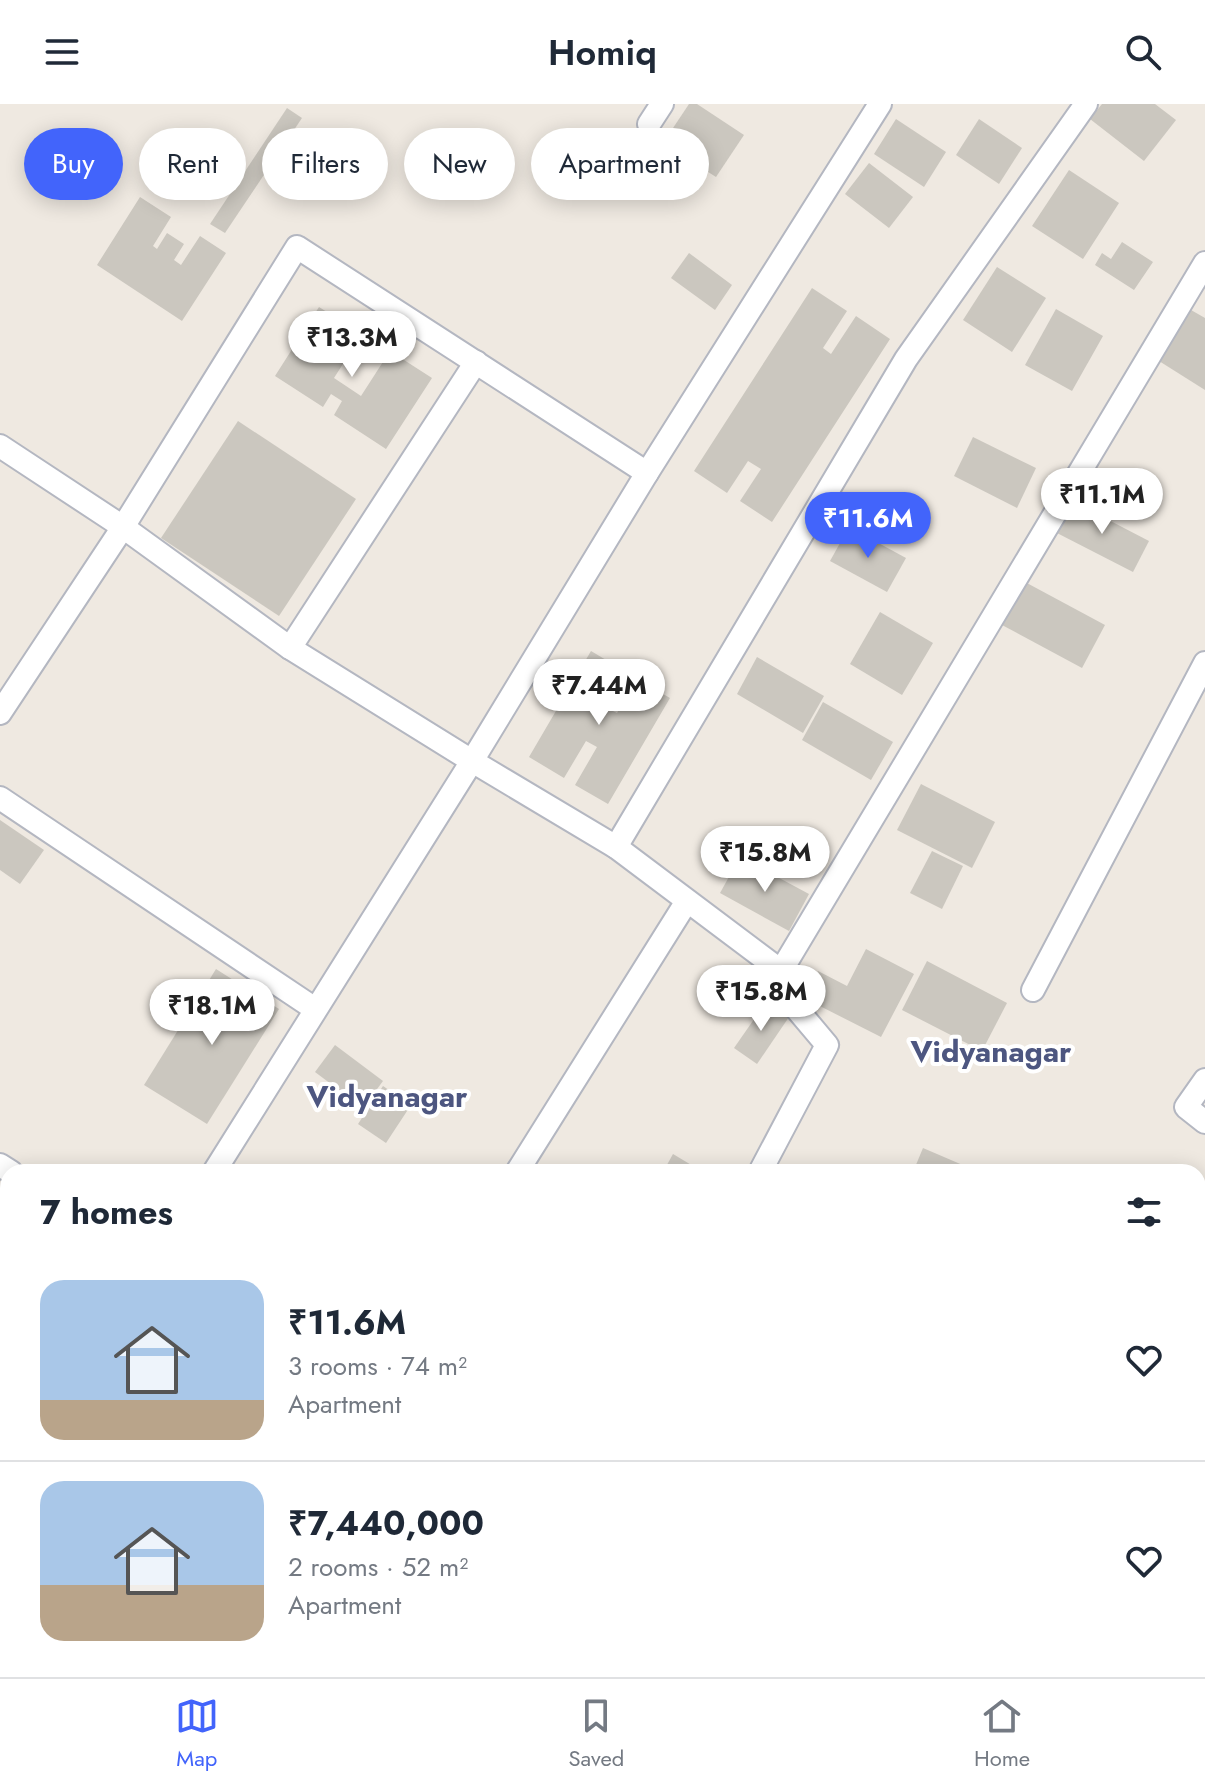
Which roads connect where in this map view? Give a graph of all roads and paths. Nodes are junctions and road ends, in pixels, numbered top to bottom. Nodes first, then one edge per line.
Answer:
1 (662, 104) edge
2 (880, 104) edge
3 (1086, 104) edge
4 (649, 124) dead end
5 (1205, 263) edge
6 (476, 362) junction
7 (0, 446) edge
8 (647, 473) junction
9 (123, 527) junction
10 (290, 648) junction
11 (1205, 663) edge
12 (0, 713) edge
13 (472, 761) junction
14 (0, 798) edge
15 (616, 847) junction
16 (687, 901) junction
17 (781, 971) junction
18 (1033, 990) dead end
19 (315, 1009) junction
20 (1205, 1080) edge
21 (1205, 1122) edge
22 (219, 1164) edge
23 (522, 1164) edge
24 (768, 1164) edge

1 - 4 street
2 - 8 street
3 - 15 street
5 - 17 street
6 - 8 street
6 - 9 street
6 - 10 street
7 - 9 street
8 - 13 street
9 - 10 street
9 - 12 street
10 - 13 street
11 - 18 street
13 - 15 street
13 - 19 street
14 - 19 street
15 - 16 street
16 - 17 street
16 - 23 street
17 - 24 street
19 - 22 street
20 - 21 street

